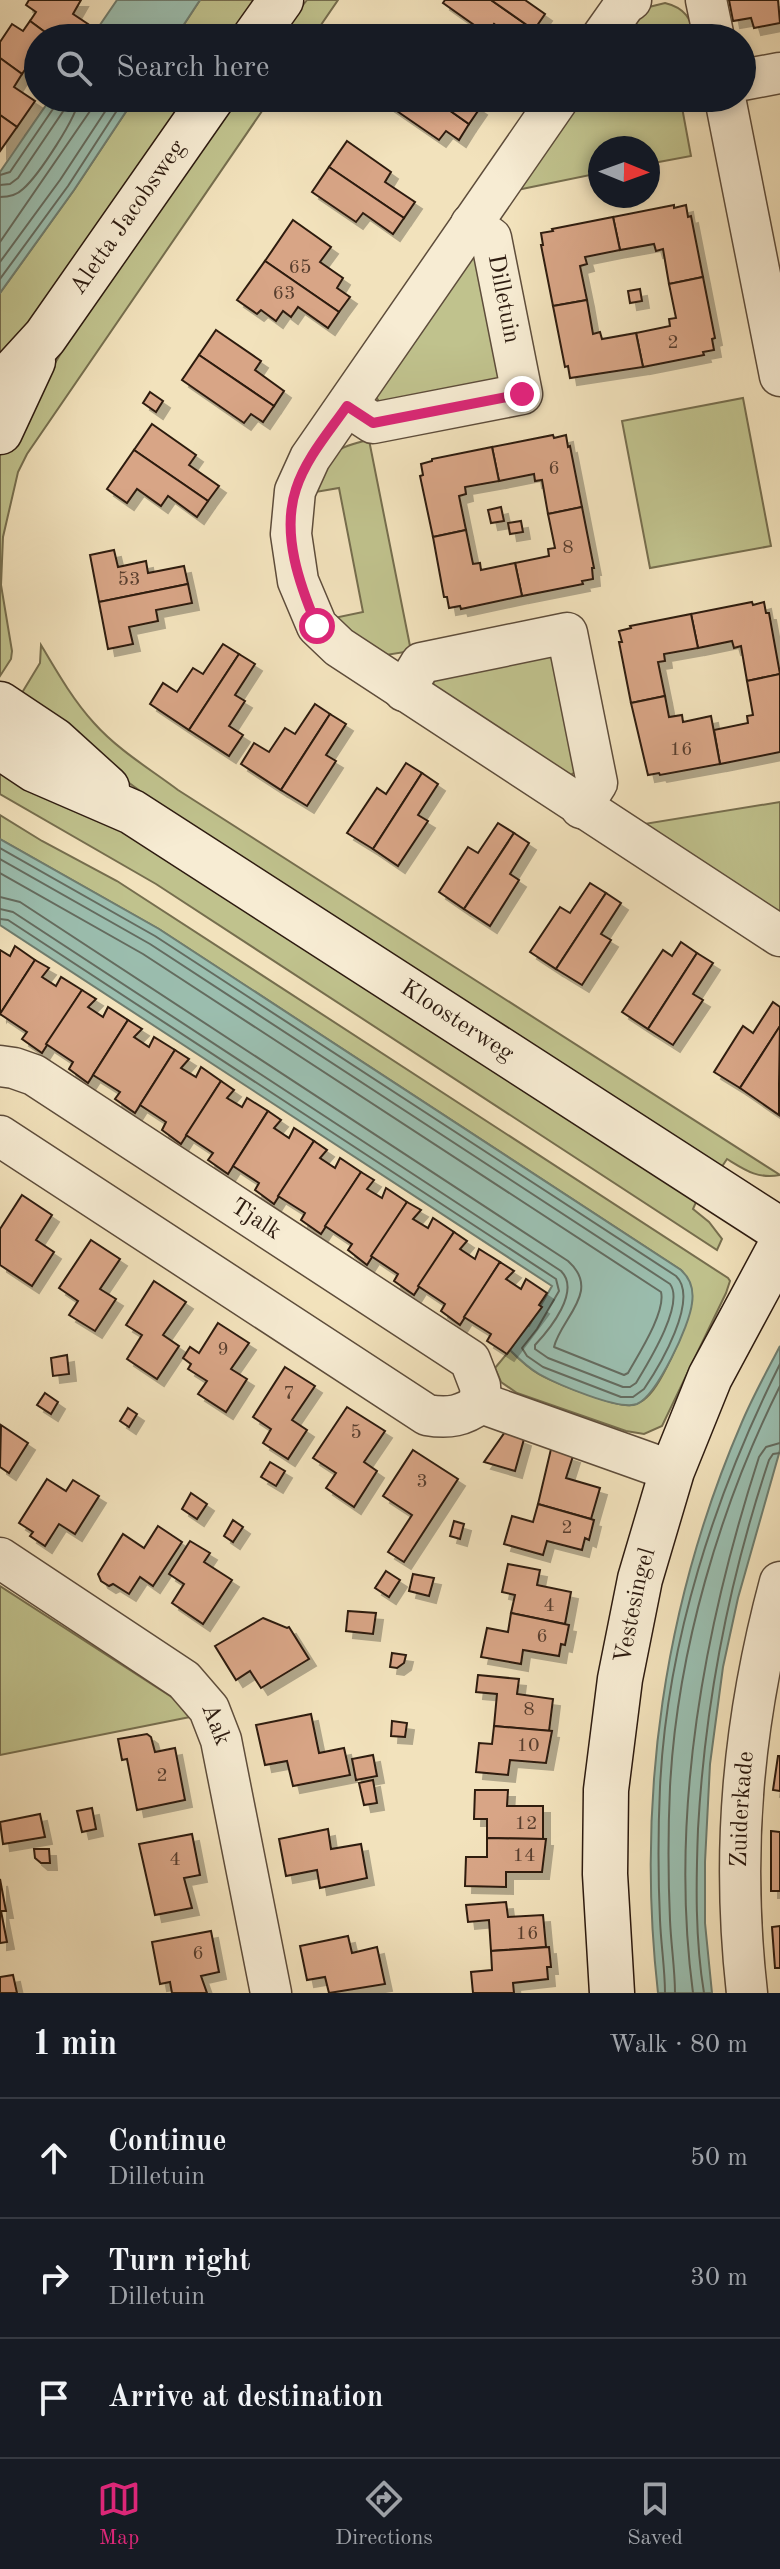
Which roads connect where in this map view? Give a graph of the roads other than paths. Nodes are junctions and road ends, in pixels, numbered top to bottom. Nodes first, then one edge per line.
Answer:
1 (281, 0) edge
2 (631, 0) edge
3 (706, 0) edge
4 (264, 24) edge
5 (611, 24) edge
6 (711, 24) edge
7 (780, 73) edge
8 (756, 77) edge
9 (202, 112) edge
10 (549, 112) edge
11 (728, 112) edge
12 (471, 224) junction
13 (45, 337) junction
14 (780, 376) edge
15 (0, 386) edge
16 (347, 406) junction
17 (0, 432) edge
18 (404, 691) junction
19 (0, 704) edge
20 (0, 747) edge
21 (581, 808) junction
22 (132, 812) junction
23 (780, 936) edge
24 (0, 1066) edge
25 (0, 1136) edge
26 (780, 1230) edge
27 (780, 1247) edge
28 (481, 1403) junction
29 (672, 1471) junction
30 (0, 1558) edge
31 (780, 1582) edge
32 (271, 1993) edge
33 (612, 1993) edge
34 (747, 1993) edge

1 - 4 street
2 - 5 street
3 - 6 street
7 - 8 street
9 - 13 street, Aletta Jacobsweg
10 - 12 street, Dilletuin
11 - 14 street
12 - 16 street, Dilletuin
12 - 16 street, Dilletuin
13 - 15 street, Aletta Jacobsweg
13 - 17 street, Aletta Jacobsweg
16 - 18 street, Dilletuin
18 - 21 street, Dilletuin
18 - 21 street
19 - 22 street, Kloosterweg
20 - 22 street, Kloosterweg
21 - 23 street, Dilletuin
22 - 26 street, Kloosterweg
24 - 28 street, Tjalk
25 - 28 street
27 - 29 street, Vestesingel
28 - 29 street
29 - 33 street, Vestesingel
30 - 32 street, Aak
31 - 34 street, Zuiderkade

